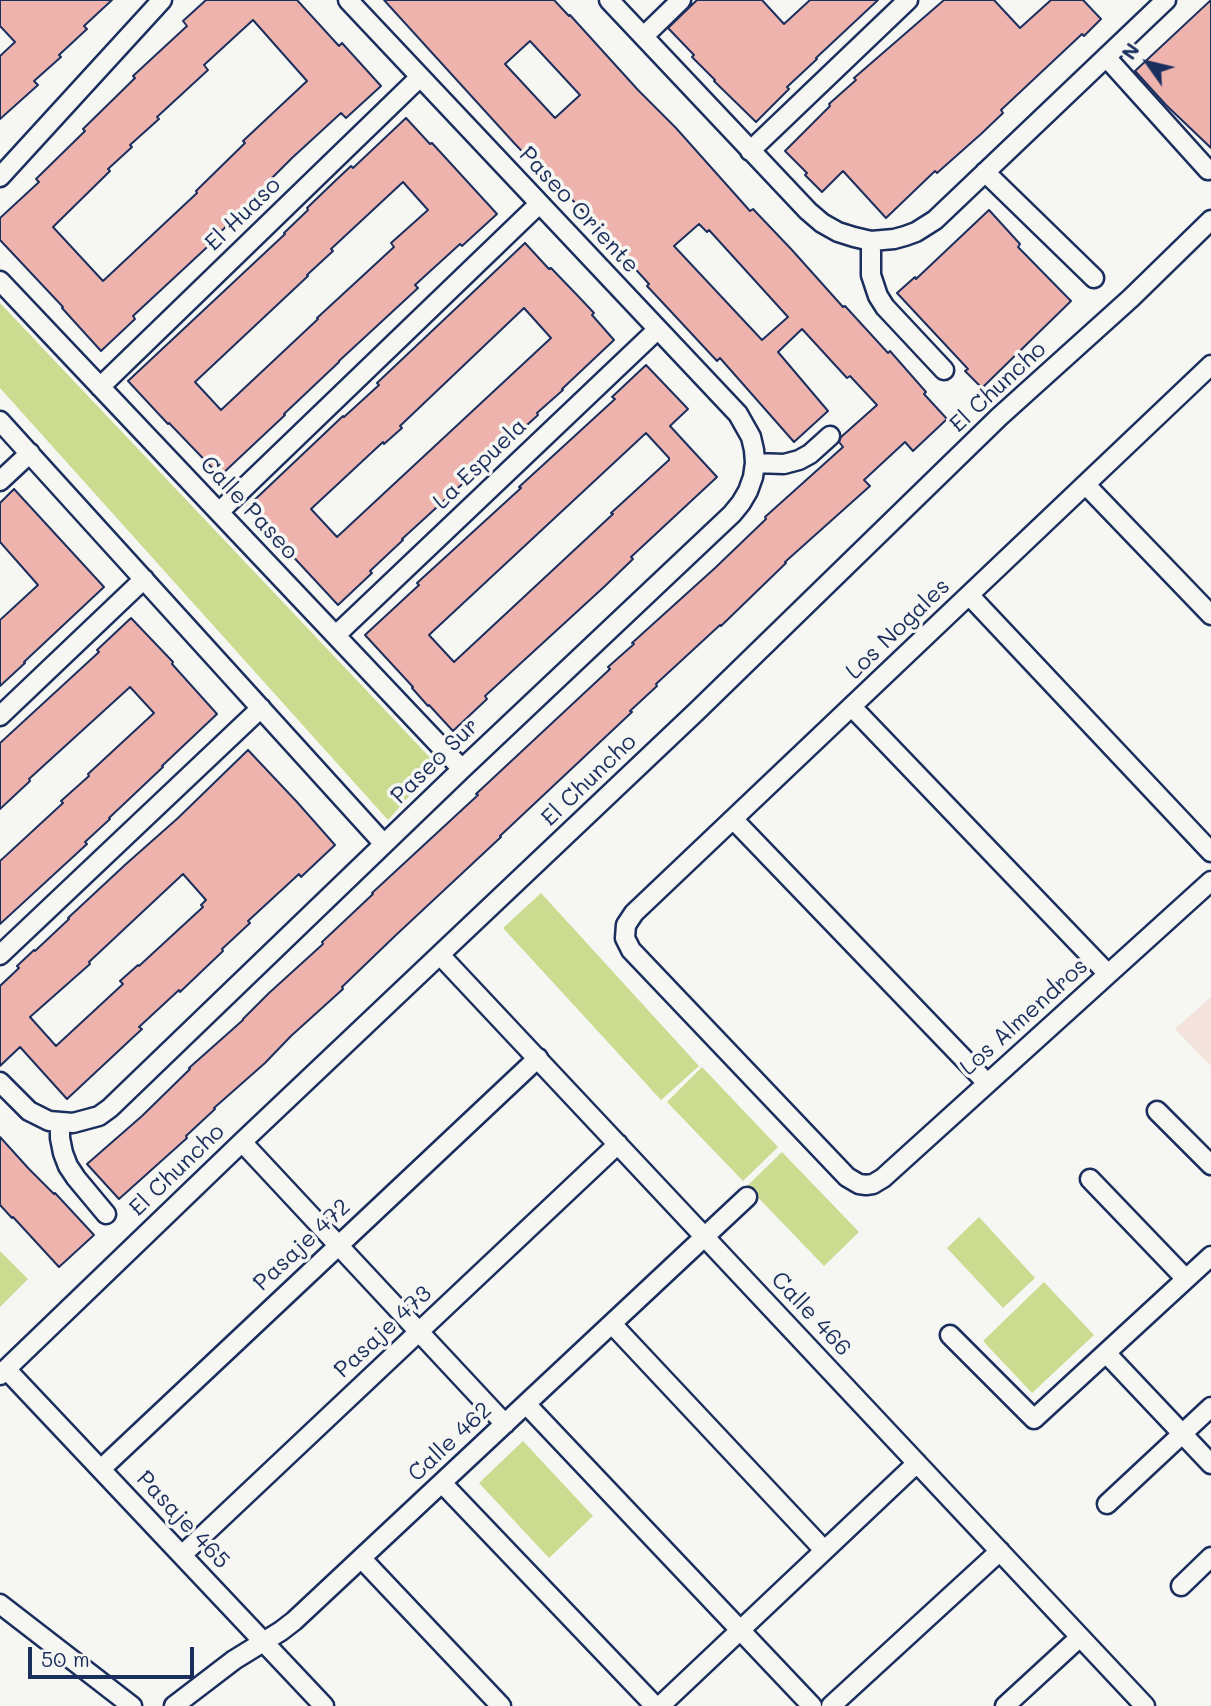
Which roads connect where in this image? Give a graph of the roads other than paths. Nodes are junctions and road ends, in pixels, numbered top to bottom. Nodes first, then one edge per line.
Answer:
1 (162, 0) edge
2 (348, 0) edge
3 (609, 0) edge
4 (681, 0) edge
5 (908, 0) edge
6 (1156, 3) edge
7 (644, 36) junction
8 (1106, 57) junction
9 (420, 77) junction
10 (750, 151) junction
11 (1208, 170) dead end
12 (985, 172) junction
13 (0, 177) edge
14 (539, 204) junction
15 (1211, 220) edge
16 (871, 240) junction
17 (1094, 278) dead end
18 (0, 281) edge
19 (658, 329) junction
20 (944, 370) dead end
21 (1208, 374) edge
22 (100, 387) junction
23 (0, 421) edge
24 (830, 436) dead end
25 (30, 453) junction
26 (755, 463) junction
27 (0, 481) edge
28 (1086, 485) junction
29 (219, 512) junction
30 (144, 579) junction
31 (969, 595) junction
32 (1211, 615) edge
33 (336, 635) junction
34 (852, 707) junction
35 (261, 708) junction
36 (0, 716) edge
37 (463, 769) junction
38 (733, 819) junction
39 (384, 844) junction
40 (1211, 852) edge
41 (1211, 881) edge
42 (0, 955) edge
43 (440, 955) junction
44 (1108, 974) junction
45 (538, 1058) junction
46 (0, 1082) edge
47 (987, 1083) junction
48 (1157, 1111) dead end
49 (60, 1123) junction
50 (242, 1142) junction
51 (618, 1144) junction
52 (1211, 1165) edge
53 (1090, 1179) dead end
54 (866, 1185) joint
55 (747, 1197) dead end
56 (106, 1214) dead end
57 (705, 1236) junction
58 (338, 1245) junction
59 (1211, 1256) edge
60 (1186, 1279) junction
61 (611, 1324) junction
62 (419, 1331) junction
63 (950, 1335) dead end
64 (1106, 1353) junction
65 (3, 1372) edge
66 (526, 1405) junction
67 (1211, 1407) edge
68 (505, 1424) junction
69 (1182, 1433) junction
70 (917, 1463) junction
71 (1211, 1464) edge
72 (101, 1469) junction
73 (442, 1483) junction
74 (1107, 1503) dead end
75 (824, 1550) junction
76 (1000, 1551) junction
77 (182, 1555) junction
78 (1211, 1557) edge
79 (362, 1559) junction
80 (1181, 1586) dead end
81 (0, 1604) edge
82 (740, 1630) junction
83 (1080, 1637) junction
84 (264, 1642) junction
85 (132, 1706) edge
86 (174, 1706) edge
87 (324, 1706) edge
88 (500, 1706) edge
89 (657, 1706) edge
90 (811, 1706) edge
91 (831, 1706) edge
92 (1005, 1706) edge
93 (1145, 1706) edge

1 - 13 street
2 - 9 street, Paseo Oriente
3 - 7 street
4 - 7 street
5 - 10 street
6 - 8 street
7 - 10 street
8 - 11 street
8 - 12 street
9 - 14 street, Paseo Oriente
9 - 22 street, El Huaso
10 - 16 street
12 - 16 street
12 - 17 street
14 - 19 street, Paseo Oriente
14 - 29 street
15 - 43 street, El Chuncho
16 - 20 street
18 - 22 street, Calle Paseo
19 - 26 street, Paseo Oriente
19 - 33 street, La Espuela
21 - 28 street, Los Nogales
22 - 29 street, Calle Paseo
23 - 25 street
24 - 26 street
25 - 27 street
25 - 30 street
26 - 37 street, Paseo Sur
28 - 31 street, Los Nogales
28 - 32 street
29 - 33 street, Calle Paseo
30 - 35 street
30 - 36 street
31 - 34 street, Los Nogales
31 - 40 street
33 - 37 street, Calle Paseo
34 - 38 street, Los Nogales
34 - 44 street
35 - 39 street
35 - 42 street
37 - 39 street, Paseo Sur
38 - 47 street
38 - 54 street, Los Nogales
39 - 49 street, Paseo Sur
41 - 44 street, Los Almendros
43 - 45 street, Calle 466
43 - 50 street, El Chuncho
44 - 47 street, Los Almendros
45 - 51 street, Calle 466
45 - 58 street, Pasaje 472
46 - 49 street
47 - 54 street, Los Almendros
48 - 52 street
49 - 56 street
50 - 58 street
50 - 65 street, El Chuncho
51 - 57 street, Calle 466
51 - 62 street, Pasaje 473
53 - 60 street
55 - 57 street, Calle 462
57 - 61 street, Calle 462
57 - 70 street, Calle 466
58 - 62 street
58 - 72 street, Pasaje 472
59 - 60 street
60 - 64 street
61 - 66 street, Calle 462
61 - 75 street
62 - 68 street
62 - 77 street, Pasaje 473
63 - 64 street
64 - 69 street
65 - 72 street, Pasaje 465
66 - 68 street, Calle 462
66 - 82 street
67 - 69 street
68 - 73 street, Calle 462
69 - 71 street
69 - 74 street
70 - 75 street
70 - 76 street, Calle 466
72 - 77 street, Pasaje 465
73 - 79 street, Calle 462
73 - 89 street
75 - 82 street
76 - 83 street, Calle 466
76 - 91 street
77 - 84 street, Pasaje 465
78 - 80 street
79 - 84 street, Calle 462
79 - 88 street
81 - 85 street
82 - 89 street
82 - 90 street
83 - 92 street
83 - 93 street, Calle 466
84 - 86 street, Calle 462
84 - 87 street, Pasaje 465

